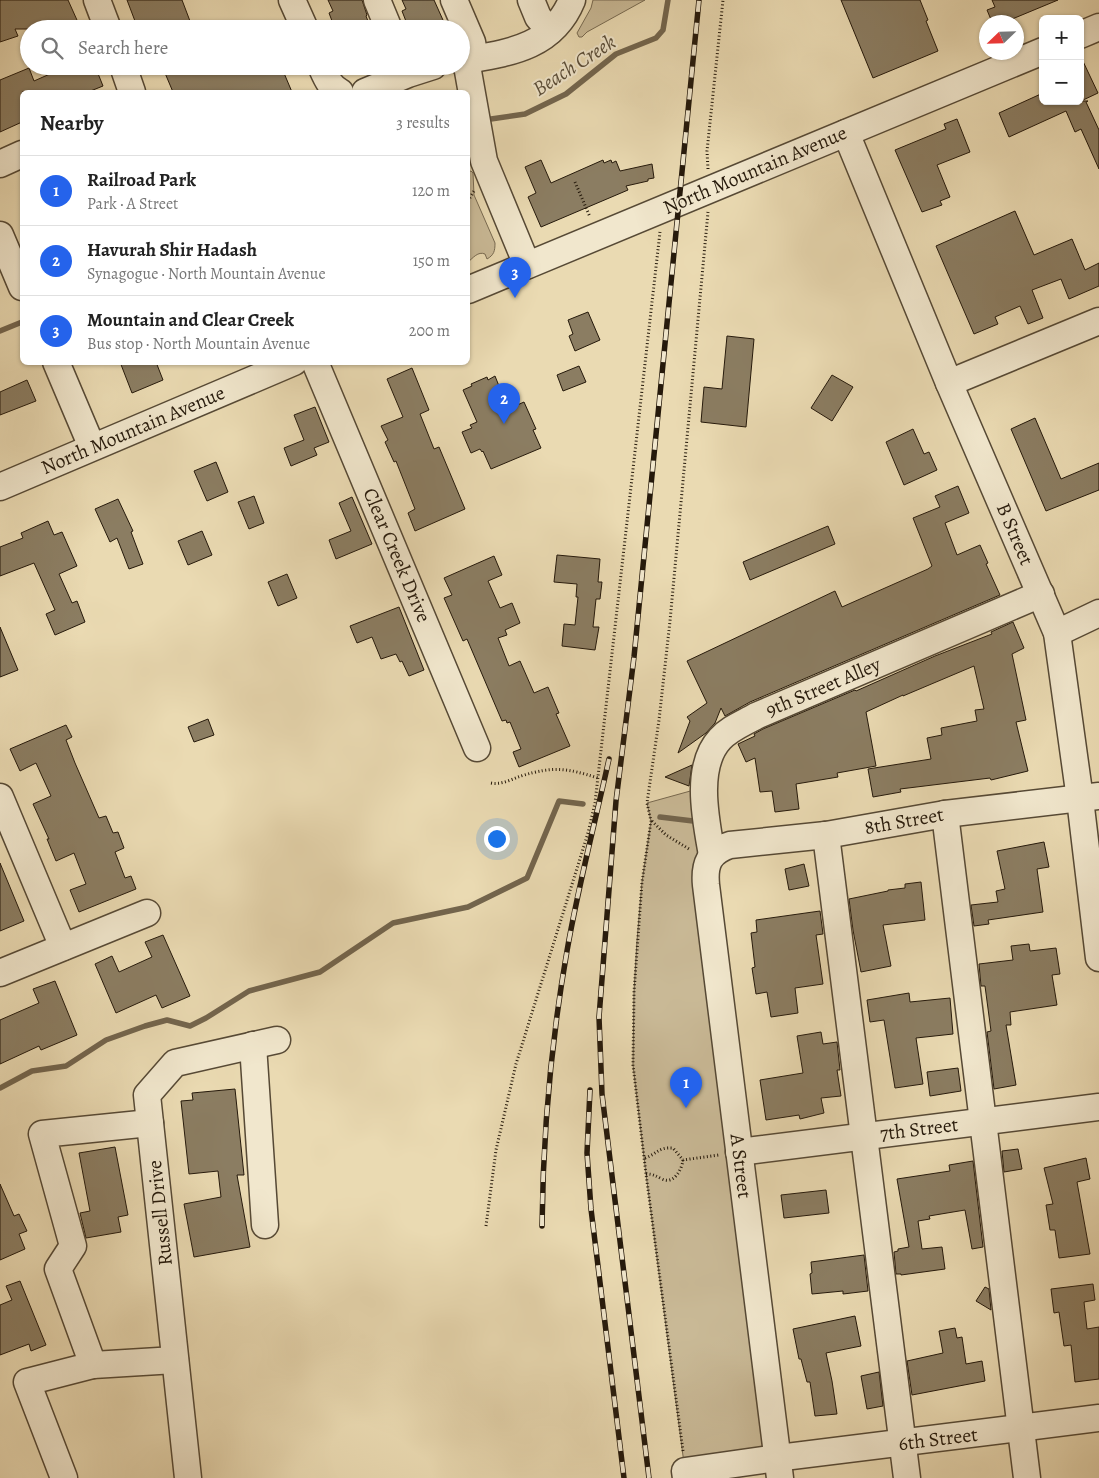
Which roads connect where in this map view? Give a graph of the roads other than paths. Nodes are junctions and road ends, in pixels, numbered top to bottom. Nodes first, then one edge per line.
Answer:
1 (97, 0) edge
2 (292, 0) edge
3 (377, 0) edge
4 (454, 0) edge
5 (531, 0) edge
6 (572, 0) edge
7 (105, 20) edge
8 (301, 20) edge
9 (385, 20) edge
10 (463, 20) edge
11 (1099, 27) edge
12 (550, 31) junction
13 (1084, 33) edge
14 (470, 37) edge
15 (470, 49) edge
16 (1039, 53) edge
17 (470, 59) edge
18 (126, 75) edge
19 (325, 75) edge
20 (397, 75) edge
21 (469, 75) edge
22 (131, 90) edge
23 (336, 90) edge
24 (369, 90) edge
25 (846, 133) junction
26 (20, 155) edge
27 (0, 164) edge
28 (0, 235) edge
29 (527, 265) junction
30 (20, 282) edge
31 (470, 289) edge
32 (1099, 321) edge
33 (57, 365) edge
34 (287, 365) edge
35 (316, 365) edge
36 (949, 383) junction
37 (92, 447) junction
38 (0, 487) edge
39 (1041, 594) junction
40 (1099, 613) edge
41 (1057, 633) junction
42 (477, 748) dead end
43 (0, 797) edge
44 (1090, 797) edge
45 (945, 814) junction
46 (826, 834) junction
47 (9, 843) edge
48 (711, 857) junction
49 (147, 913) dead end
50 (64, 947) junction
51 (1099, 958) edge
52 (0, 973) edge
53 (1099, 1107) edge
54 (983, 1120) junction
55 (150, 1123) junction
56 (864, 1136) junction
57 (739, 1152) junction
58 (264, 1225) dead end
59 (175, 1360) junction
60 (93, 1365) junction
61 (1099, 1418) edge
62 (1021, 1428) junction
63 (903, 1443) junction
64 (778, 1468) edge
65 (686, 1475) edge
66 (64, 1478) edge
67 (188, 1478) edge
68 (907, 1478) edge
69 (1027, 1478) edge

1 - 7 street
2 - 8 street
3 - 9 street
4 - 10 street
5 - 12 street
6 - 12 street
11 - 13 street
12 - 17 street
14 - 15 street
16 - 25 street, North Mountain Avenue
18 - 22 street
19 - 23 street
20 - 24 street
21 - 29 street
25 - 29 street, North Mountain Avenue
25 - 36 street, B Street
26 - 27 street
28 - 30 street
29 - 31 street, North Mountain Avenue
32 - 36 street
33 - 37 street
34 - 37 street, North Mountain Avenue
35 - 42 street, Clear Creek Drive
36 - 39 street, B Street
37 - 38 street, North Mountain Avenue
39 - 41 street, B Street
39 - 48 street, 9th Street Alley
40 - 41 street
41 - 44 street, B Street
43 - 47 street
44 - 45 street, 8th Street
44 - 51 street, B Street
45 - 46 street, 8th Street
45 - 54 street
46 - 48 street, 8th Street
46 - 56 street
47 - 50 street
48 - 57 street, A Street
49 - 50 street
50 - 52 street
53 - 54 street, 7th Street
54 - 56 street, 7th Street
54 - 62 street
55 - 58 street, Russell Drive
55 - 59 street, Russell Drive
55 - 60 street
56 - 57 street, 7th Street
56 - 63 street
57 - 64 street, A Street
59 - 60 street
59 - 67 street, Russell Drive
60 - 66 street
61 - 62 street, 6th Street
62 - 63 street, 6th Street
62 - 69 street
63 - 64 street, 6th Street
63 - 68 street
64 - 65 street, 6th Street

